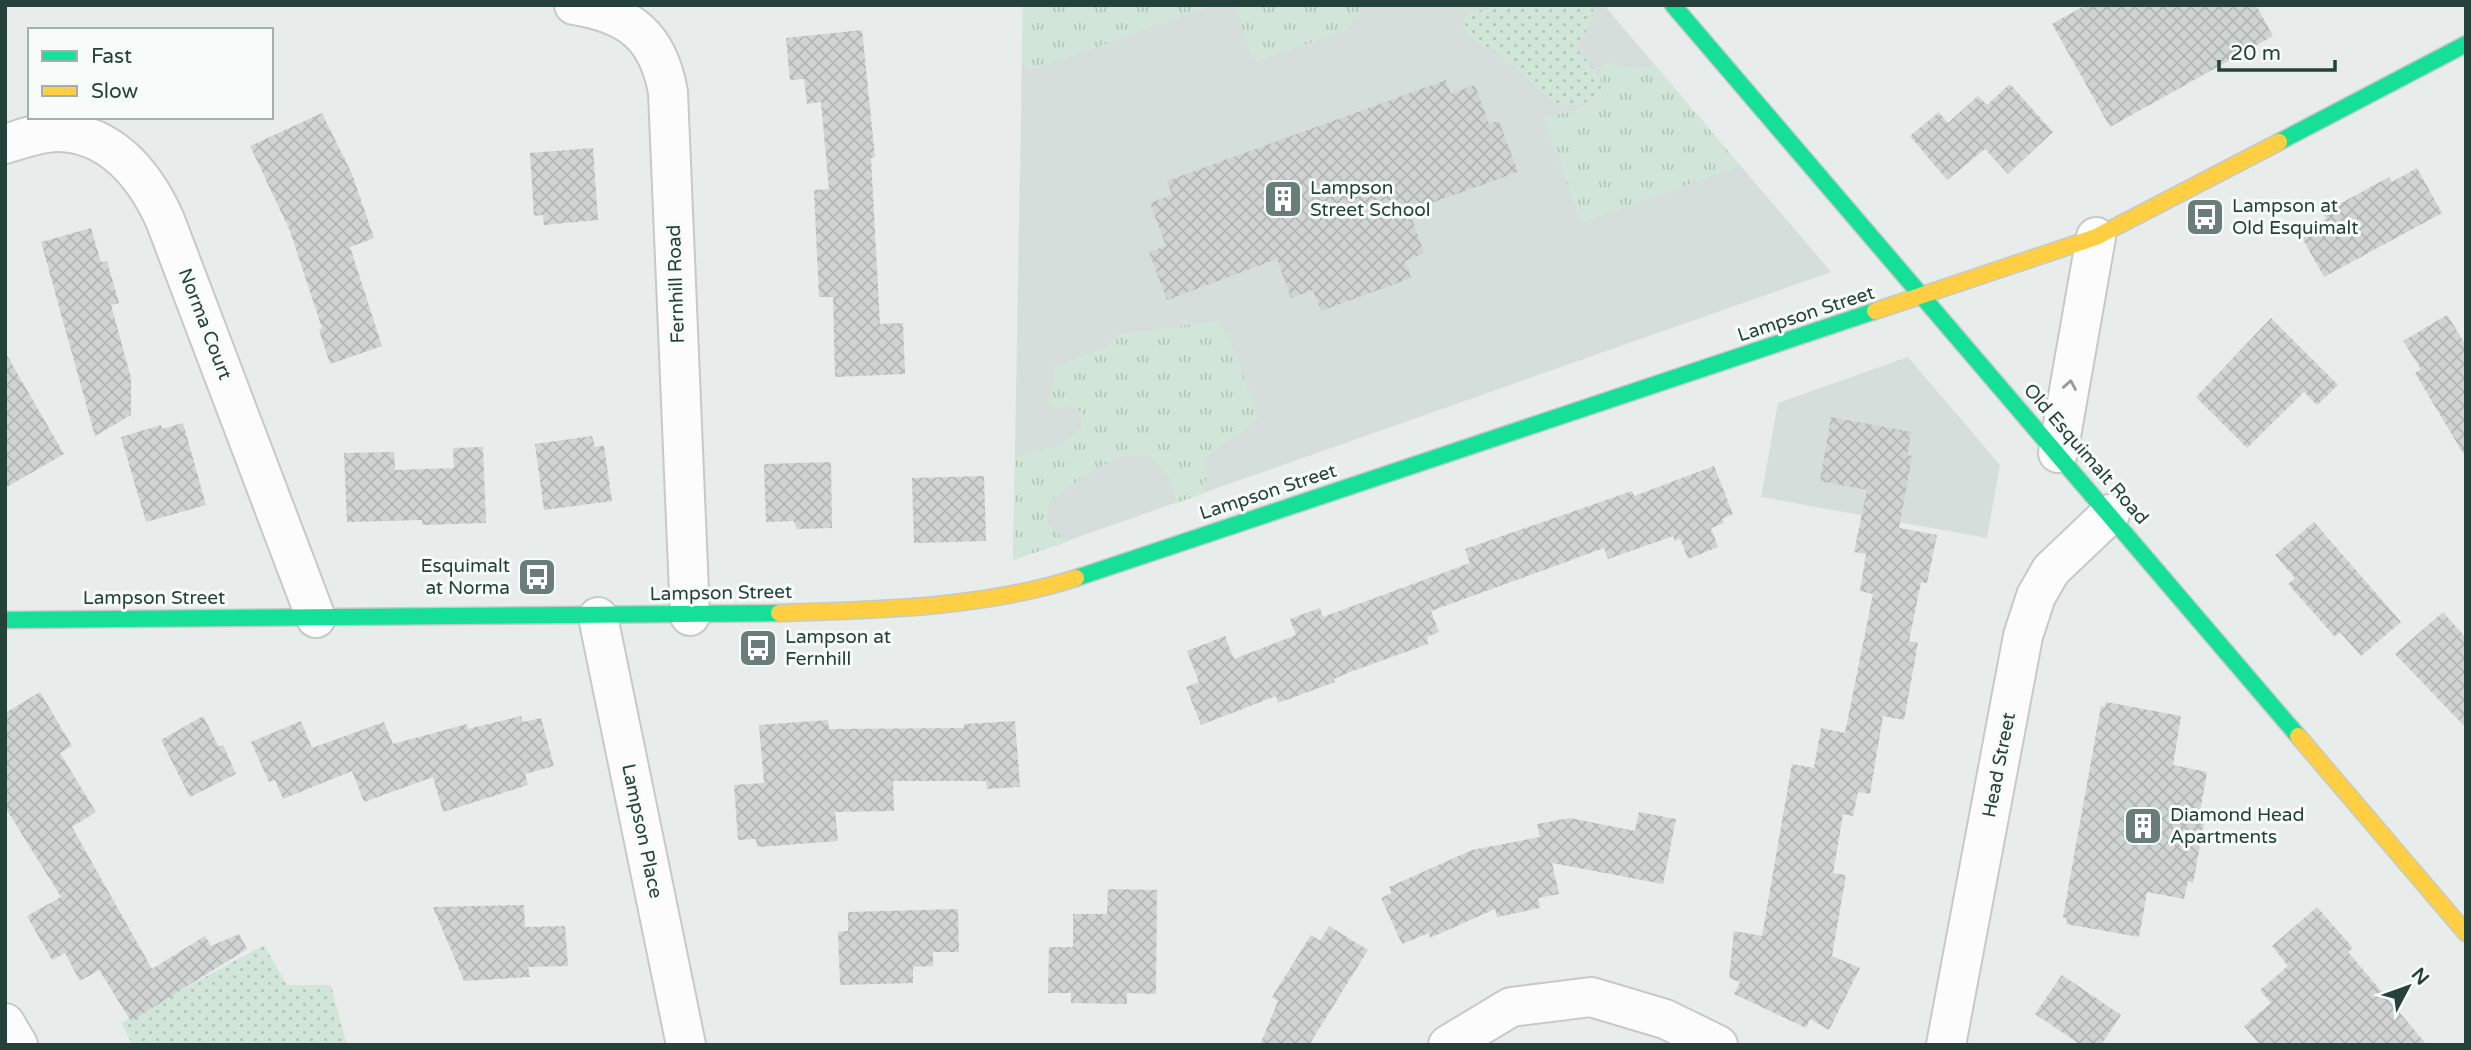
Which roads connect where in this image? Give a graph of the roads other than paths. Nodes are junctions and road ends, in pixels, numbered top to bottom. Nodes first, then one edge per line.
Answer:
1 (575, 5) edge
2 (1673, 5) edge
3 (2466, 44) edge
4 (5, 144) edge
5 (2096, 237) junction
6 (1921, 296) junction
7 (2058, 453) junction
8 (2110, 514) junction
9 (690, 616) junction
10 (598, 617) junction
11 (316, 618) junction
12 (5, 620) edge
13 (2466, 933) edge
14 (5, 1023) edge
15 (18, 1045) edge
16 (686, 1045) edge
17 (1448, 1045) edge
18 (1718, 1045) edge
19 (1946, 1045) edge

1 - 9 street, Fernhill Road
2 - 6 main road, Old Esquimalt Road
3 - 5 main road, Lampson Street
4 - 11 street, Norma Court
5 - 6 main road, Lampson Street
7 -> 5 street
6 - 7 main road, Old Esquimalt Road
6 - 9 main road, Lampson Street
7 - 8 main road, Old Esquimalt Road
8 - 13 main road, Old Esquimalt Road
8 - 19 street, Head Street
9 - 10 main road, Lampson Street
10 - 11 main road, Lampson Street
10 - 16 street, Lampson Place
11 - 12 main road, Lampson Street
14 - 15 street
17 - 18 street

